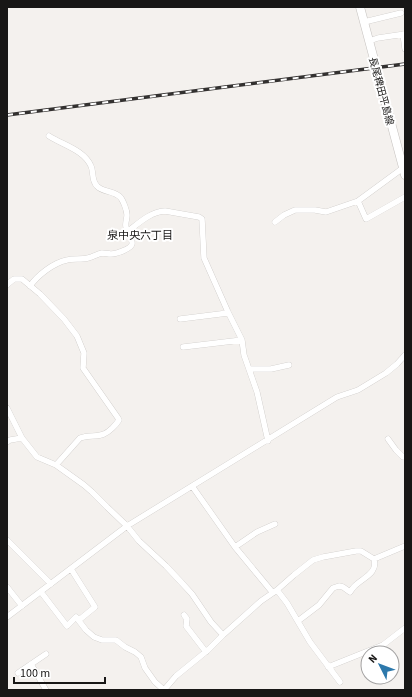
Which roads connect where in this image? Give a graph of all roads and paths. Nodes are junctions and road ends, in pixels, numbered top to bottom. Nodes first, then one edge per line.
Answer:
1 (360, 7) edge
2 (401, 12) dead end
3 (364, 22) junction
4 (404, 34) edge
5 (369, 41) junction
6 (405, 49) edge
7 (50, 136) dead end
8 (404, 172) edge
9 (405, 197) edge
10 (358, 201) junction
11 (275, 222) dead end
12 (128, 232) junction
13 (7, 285) edge
14 (30, 286) junction
15 (228, 313) junction
16 (180, 319) dead end
17 (242, 340) junction
18 (183, 347) dead end
19 (405, 355) edge
20 (289, 365) dead end
21 (249, 369) junction
22 (7, 408) edge
23 (22, 438) junction
24 (388, 439) dead end
25 (268, 441) junction
26 (7, 442) edge
27 (405, 457) edge
28 (56, 465) junction
29 (192, 486) junction
30 (275, 524) dead end
31 (126, 526) junction
32 (7, 540) edge
33 (405, 546) edge
34 (235, 547) junction
35 (374, 559) junction
36 (71, 569) junction
37 (51, 584) junction
38 (7, 587) edge
39 (41, 592) junction
40 (275, 592) junction
41 (22, 606) junction
42 (184, 615) dead end
43 (7, 617) edge
44 (79, 620) junction
45 (298, 621) junction
46 (405, 628) edge
47 (223, 635) junction
48 (206, 652) junction
49 (46, 654) dead end
50 (32, 664) junction
51 (328, 667) junction
52 (18, 673) dead end
53 (340, 682) dead end
54 (46, 690) edge
55 (164, 690) edge

1 - 3 main road, 長尾稗田平島線
2 - 3 street
3 - 5 main road, 長尾稗田平島線
4 - 5 street
4 - 6 street
5 - 8 main road, 長尾稗田平島線
7 - 12 street
8 - 10 street
9 - 10 street
10 - 11 street
12 - 14 street
12 - 15 street
13 - 14 street
14 - 28 street
15 - 16 street
15 - 17 street
17 - 18 street
17 - 21 street
19 - 25 street
20 - 21 street
21 - 25 street
22 - 23 street
23 - 26 street
23 - 28 street
24 - 27 street
25 - 29 street
28 - 31 street
29 - 31 street
29 - 34 street
30 - 34 street
31 - 36 street
31 - 47 street
32 - 37 street
33 - 35 street
34 - 40 street
35 - 40 street
35 - 45 street
36 - 37 street
36 - 44 street
37 - 39 street
38 - 41 street
39 - 41 street
39 - 44 street
40 - 45 street
40 - 47 street
41 - 43 street
42 - 48 street
44 - 55 street
45 - 51 street
46 - 51 street
47 - 48 street
48 - 55 street
49 - 50 street
50 - 52 street
50 - 54 street
51 - 53 street

